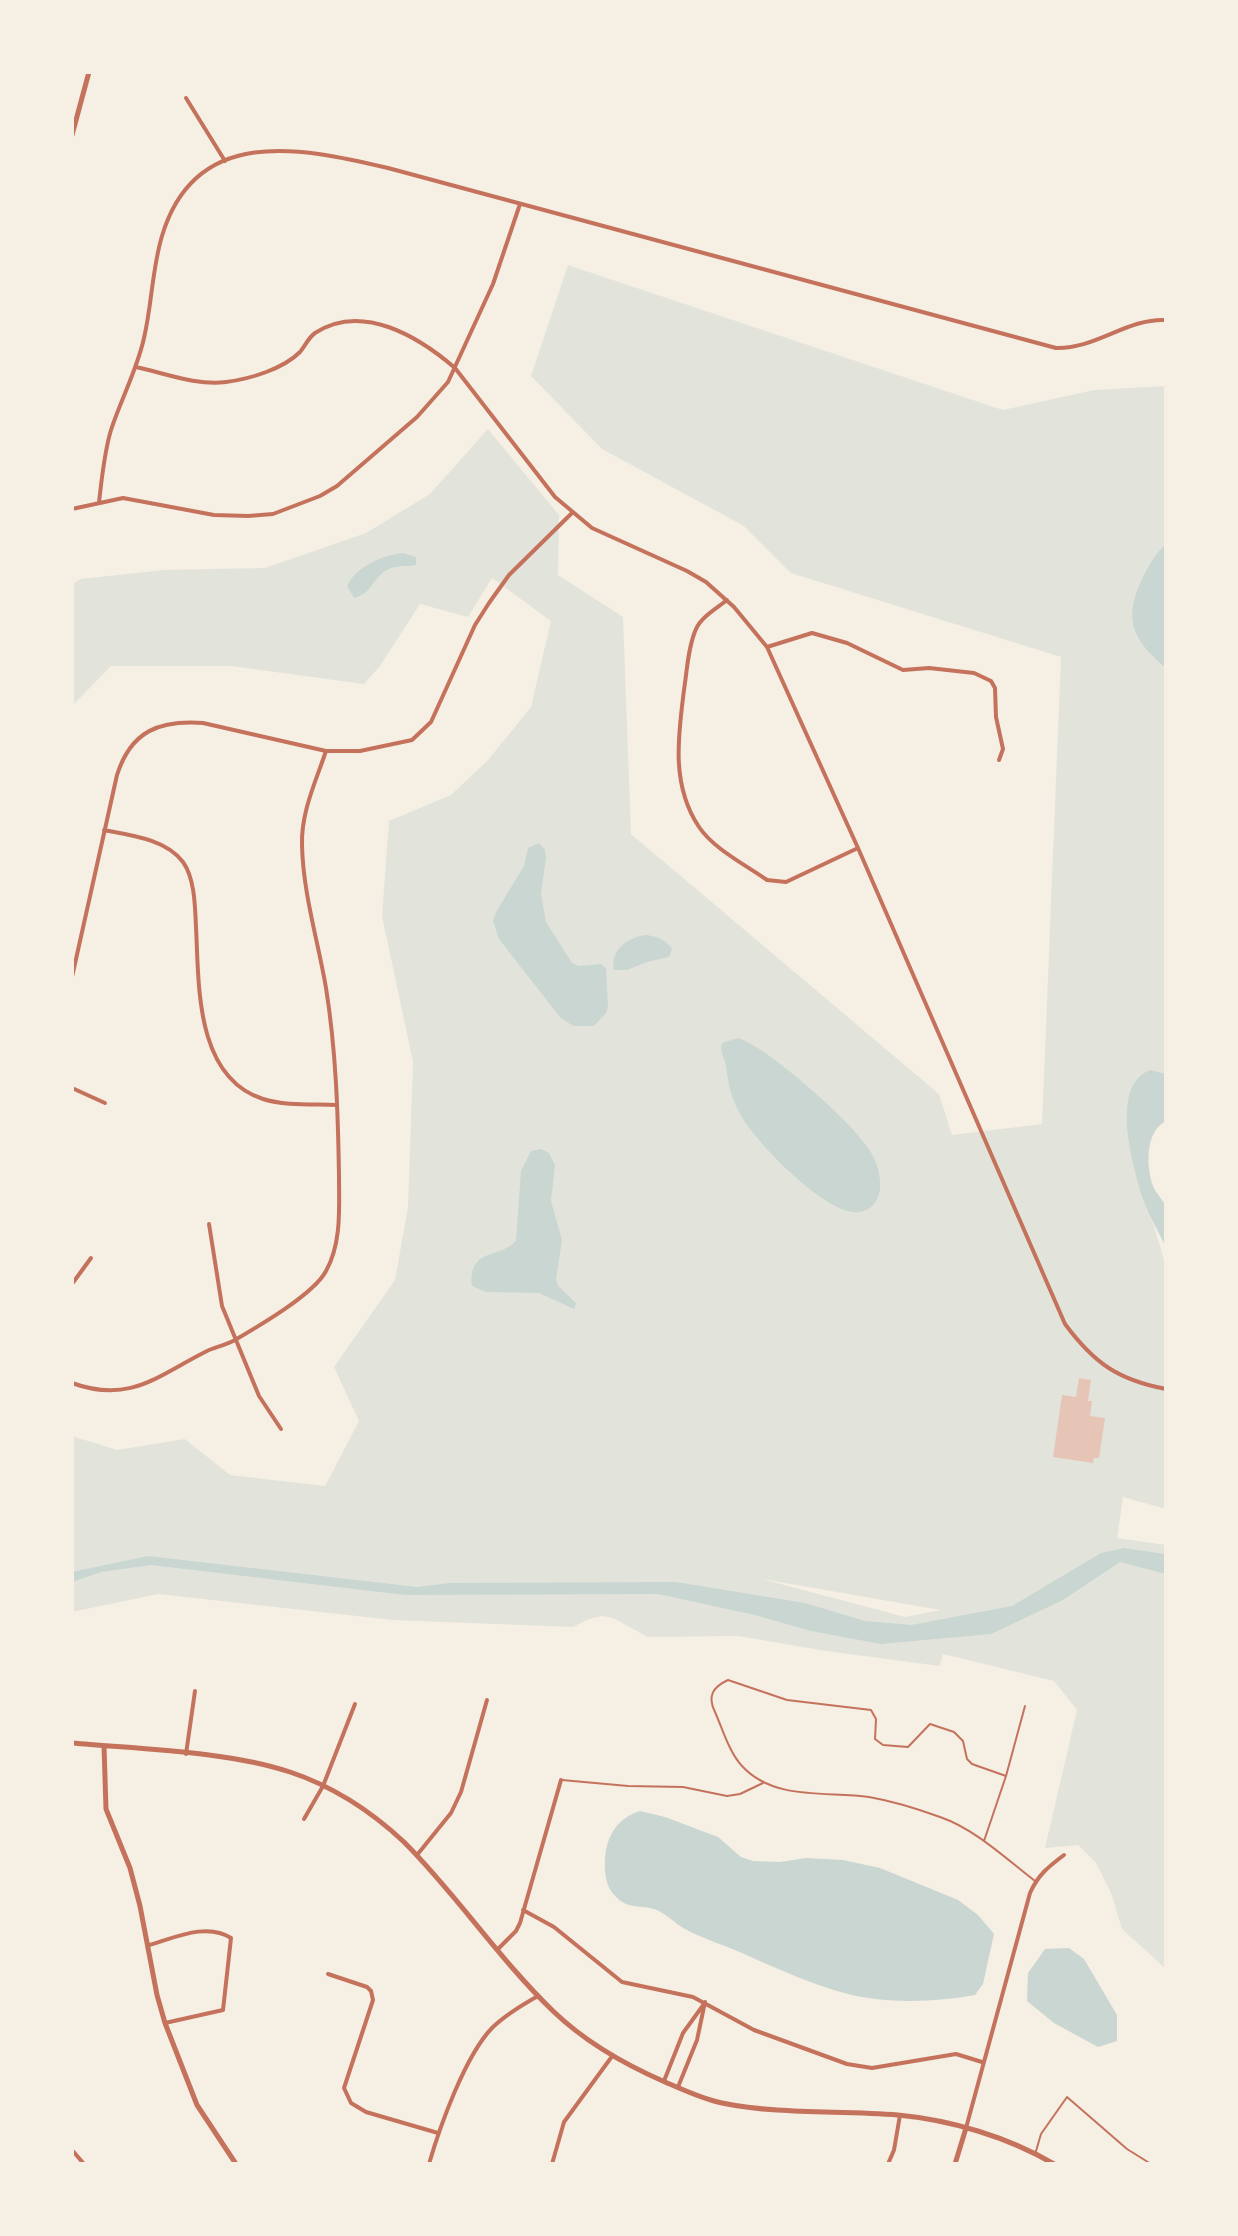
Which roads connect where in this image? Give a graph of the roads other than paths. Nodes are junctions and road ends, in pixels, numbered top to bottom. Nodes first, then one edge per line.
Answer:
1 (89, 72) edge
2 (186, 98) dead end
3 (72, 135) edge
4 (225, 161) junction
5 (520, 204) junction
6 (1166, 320) edge
7 (136, 367) junction
8 (455, 368) junction
9 (99, 502) junction
10 (72, 509) edge
11 (573, 512) junction
12 (727, 600) junction
13 (767, 647) junction
14 (326, 751) junction
15 (999, 760) dead end
16 (104, 830) junction
17 (858, 848) junction
18 (72, 977) edge
19 (72, 1088) edge
20 (105, 1103) dead end
21 (336, 1105) junction
22 (209, 1224) dead end
23 (91, 1258) dead end
24 (72, 1284) edge
25 (234, 1340) junction
26 (72, 1383) edge
27 (1166, 1389) edge
28 (281, 1429) dead end
29 (195, 1691) dead end
30 (487, 1700) dead end
31 (355, 1704) dead end
32 (1025, 1706) dead end
33 (72, 1743) edge
34 (104, 1746) junction
35 (186, 1754) junction
36 (1006, 1776) junction
37 (561, 1780) joint
38 (764, 1782) junction
39 (323, 1786) junction
40 (304, 1819) dead end
41 (983, 1842) junction
42 (417, 1855) junction
43 (1064, 1855) dead end
44 (1035, 1881) junction
45 (523, 1910) junction
46 (149, 1945) junction
47 (498, 1949) junction
48 (328, 1974) dead end
49 (538, 1996) junction
50 (705, 2002) junction
51 (165, 2023) junction
52 (613, 2055) junction
53 (982, 2062) junction
54 (664, 2081) junction
55 (678, 2087) junction
56 (900, 2115) junction
57 (966, 2128) junction
58 (438, 2133) junction
59 (72, 2150) edge
60 (1035, 2153) junction
61 (84, 2164) edge
62 (236, 2164) edge
63 (429, 2164) edge
64 (552, 2164) edge
65 (888, 2164) edge
66 (955, 2164) edge
67 (1054, 2164) edge
68 (1151, 2164) edge

1 - 3 street
2 - 4 street
4 - 5 street
4 - 7 street
5 - 6 street
5 - 8 street
7 - 8 street
7 - 9 street
8 - 9 street
8 - 11 street
9 - 10 street
11 - 12 street
11 - 14 street
12 - 13 street
12 - 17 street
13 - 15 street
13 - 17 street
14 - 16 street
14 - 21 street
16 - 18 street
16 - 21 street
17 - 27 street
19 - 20 street
21 - 25 street
22 - 25 street
23 - 24 street
25 - 26 street
25 - 28 street
29 - 35 street
30 - 42 street
31 - 39 street
32 - 36 lane
33 - 34 street
34 - 35 street
34 - 46 street
35 - 39 street
36 - 38 lane
36 - 41 lane
37 - 38 lane
37 - 45 street
38 - 41 lane
39 - 40 street
39 - 42 street
41 - 44 lane
42 - 47 street
43 - 44 street
44 - 53 street
45 - 47 street
45 - 50 street
46 - 51 street
46 - 51 street
47 - 49 street
48 - 58 street
49 - 52 street
49 - 58 street
50 - 53 street
50 - 54 street
50 - 55 street
51 - 62 street
52 - 54 street
52 - 64 street
53 - 57 street
54 - 55 street
55 - 56 street
56 - 57 street
56 - 65 street
57 - 60 street
57 - 66 street
58 - 63 street
59 - 61 street
60 - 67 street
60 - 68 lane

